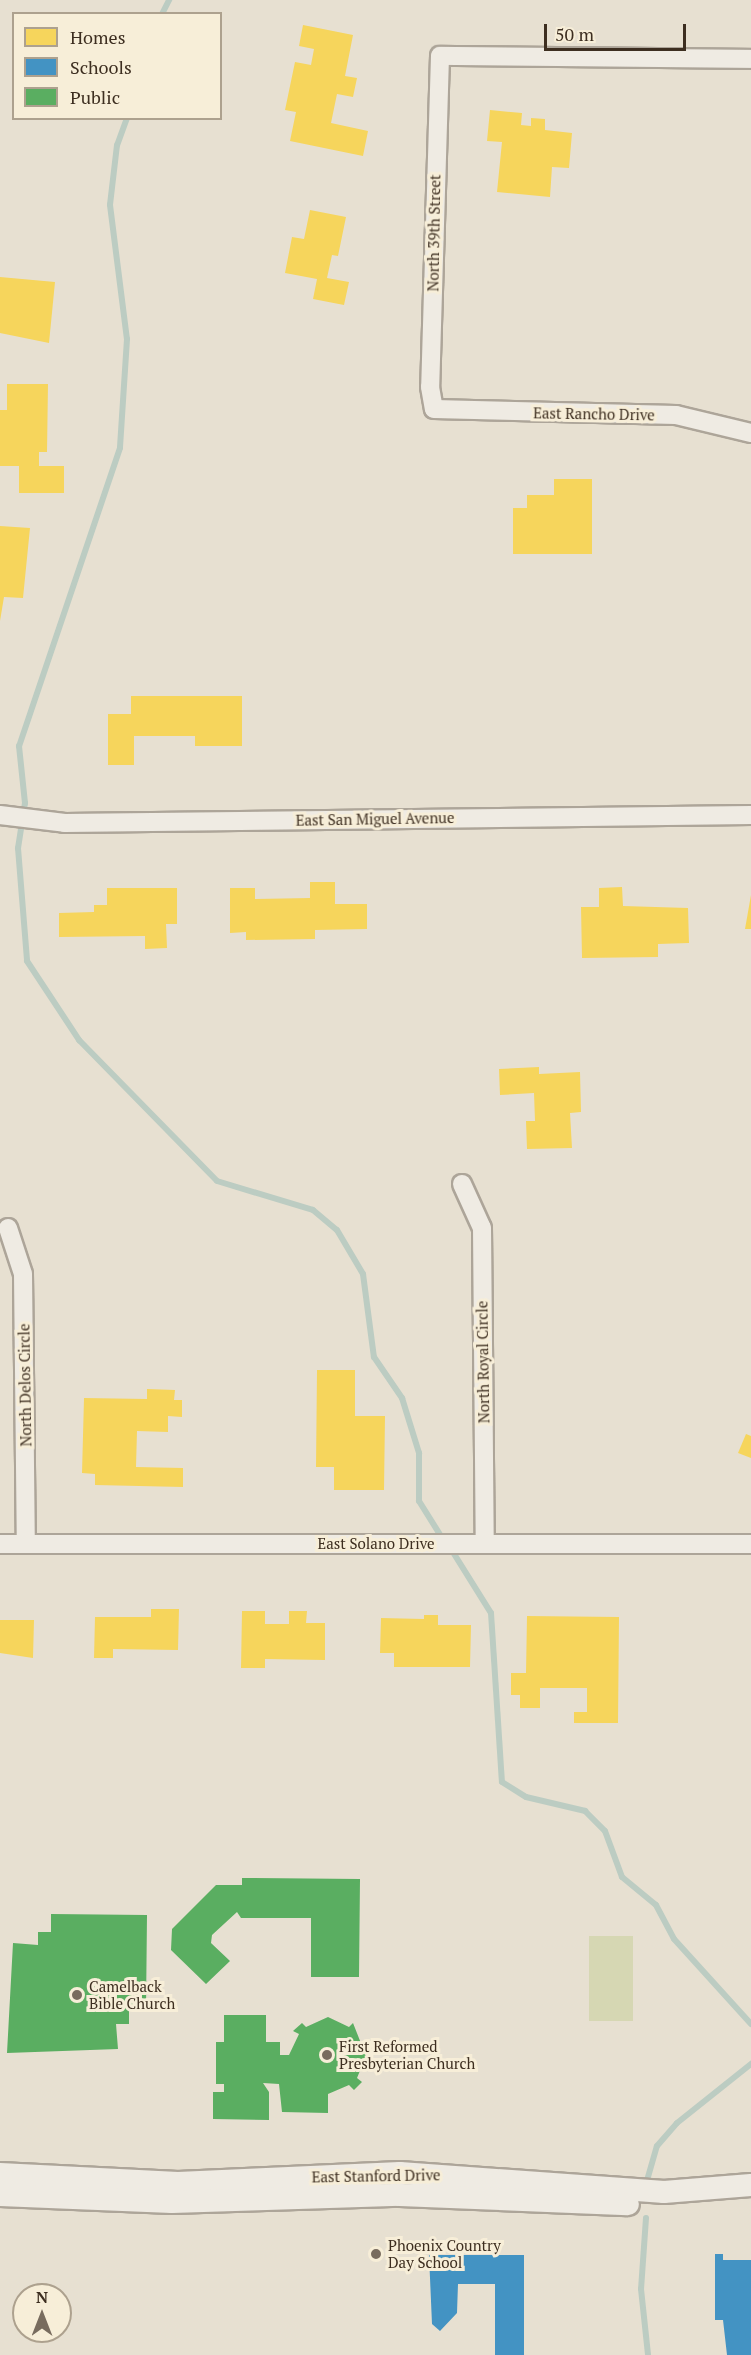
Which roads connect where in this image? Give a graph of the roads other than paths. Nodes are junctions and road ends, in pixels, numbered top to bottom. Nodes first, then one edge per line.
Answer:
1 (751, 59) edge
2 (434, 409) joint
3 (751, 433) edge
4 (0, 815) edge
5 (751, 815) edge
6 (462, 1184) dead end
7 (8, 1228) dead end
8 (0, 1544) edge
9 (26, 1544) junction
10 (485, 1544) junction
11 (751, 1544) edge
12 (0, 2174) edge
13 (751, 2185) edge
14 (0, 2195) edge
15 (751, 2198) edge

1 - 2 street, North 39th Street
2 - 3 street, East Rancho Drive
4 - 5 street, East San Miguel Avenue
6 - 10 street, North Royal Circle
7 - 9 street, North Delos Circle
8 - 9 street, East Solano Drive
9 - 10 street, East Solano Drive
10 - 11 street, East Solano Drive
12 - 13 street, East Stanford Drive
14 - 15 street, East Stanford Drive

